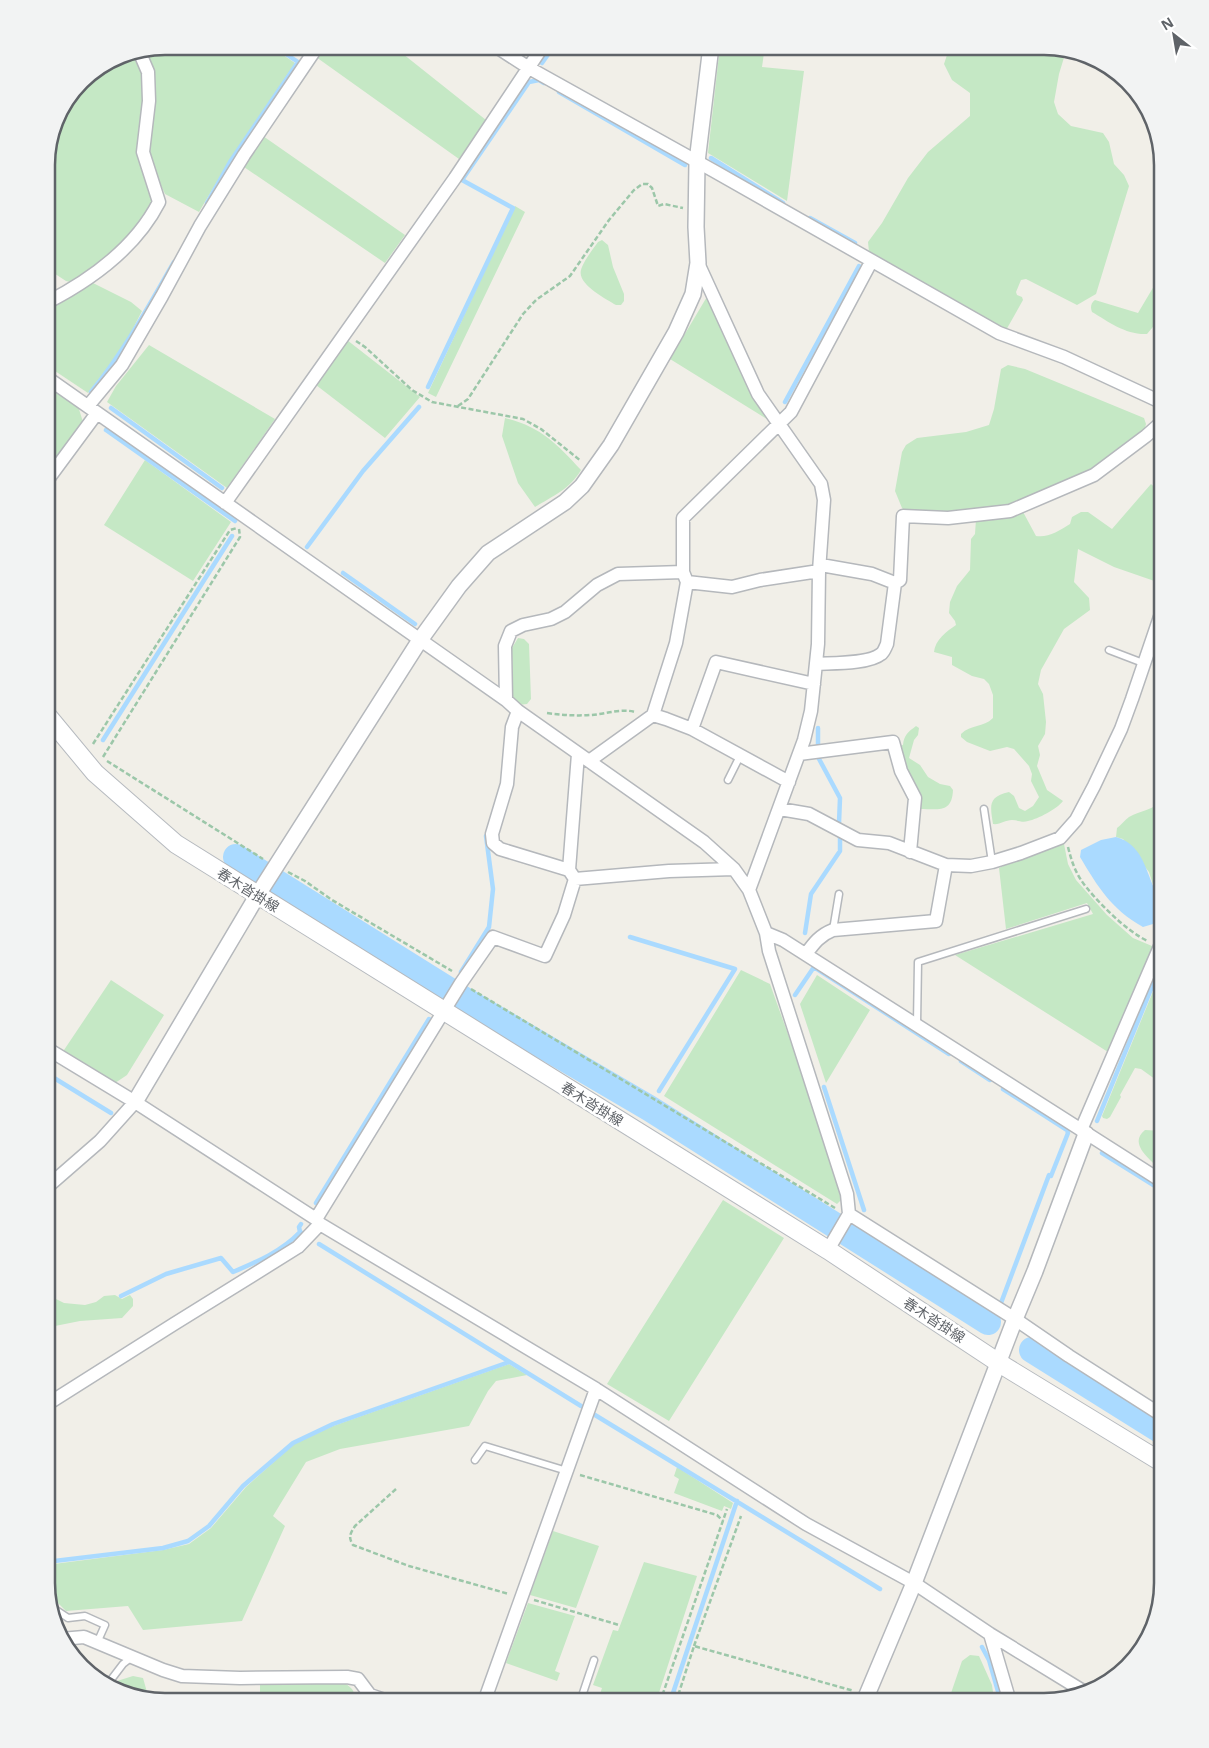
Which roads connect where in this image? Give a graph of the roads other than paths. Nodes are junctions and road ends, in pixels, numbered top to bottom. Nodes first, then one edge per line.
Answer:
1 (312, 55) edge
2 (509, 55) edge
3 (537, 55) edge
4 (710, 55) edge
5 (143, 58) edge
6 (529, 68) junction
7 (697, 162) junction
8 (870, 262) junction
9 (698, 263) junction
10 (55, 298) edge
11 (55, 383) edge
12 (1154, 400) edge
13 (92, 409) junction
14 (780, 423) junction
15 (1154, 429) edge
16 (55, 468) edge
17 (225, 503) junction
18 (820, 568) junction
19 (685, 577) junction
20 (895, 583) junction
21 (1154, 633) edge
22 (420, 640) junction
23 (1109, 650) dead end
24 (1143, 663) junction
25 (816, 664) junction
26 (814, 684) junction
27 (506, 700) junction
28 (521, 713) junction
29 (649, 718) junction
30 (55, 725) edge
31 (692, 729) junction
32 (578, 754) junction
33 (799, 754) junction
34 (740, 756) junction
35 (589, 761) junction
36 (728, 780) dead end
37 (789, 782) junction
38 (984, 809) dead end
39 (780, 810) junction
40 (910, 852) junction
41 (992, 862) junction
42 (946, 865) junction
43 (734, 869) junction
44 (572, 874) junction
45 (749, 890) junction
46 (839, 894) dead end
47 (257, 896) junction
48 (1086, 909) dead end
49 (833, 930) junction
50 (766, 933) junction
51 (806, 954) junction
52 (1154, 964) edge
53 (444, 1011) junction
54 (917, 1024) junction
55 (55, 1053) edge
56 (135, 1102) junction
57 (1084, 1132) junction
58 (1154, 1176) edge
59 (55, 1180) edge
60 (849, 1212) junction
61 (318, 1222) junction
62 (828, 1250) junction
63 (1015, 1319) junction
64 (999, 1363) junction
65 (596, 1389) junction
66 (55, 1399) edge
67 (1154, 1410) edge
68 (1154, 1458) edge
69 (475, 1460) dead end
70 (567, 1471) junction
71 (914, 1583) junction
72 (59, 1612) edge
73 (990, 1634) junction
74 (70, 1638) edge
75 (97, 1643) junction
76 (132, 1657) junction
77 (594, 1660) dead end
78 (112, 1679) edge
79 (1077, 1688) edge
80 (368, 1693) edge
81 (487, 1693) edge
82 (583, 1693) edge
83 (868, 1693) edge
84 (1007, 1693) edge

1 - 13 street
2 - 6 street
3 - 6 street
4 - 7 street
5 - 10 street
6 - 7 street
6 - 17 street
7 - 8 street
7 - 9 street
8 - 12 street
8 - 14 street
9 - 14 street
9 - 22 street
11 - 13 street
13 - 16 street
13 - 17 street
14 - 18 street
14 - 19 street
15 - 20 street
17 - 22 street
18 - 19 street
18 - 20 street
18 - 25 street
19 - 27 street
19 - 29 street
20 - 25 street
21 - 24 street
22 - 27 street
22 - 47 street
23 - 24 lane
24 - 41 street
25 - 26 street
26 - 31 street
26 - 33 street
27 - 28 street
28 - 32 street
28 - 44 street
29 - 31 street
29 - 35 street
30 - 47 main road, 春木沓掛線
31 - 34 street
32 - 35 street
32 - 44 street
33 - 37 street
33 - 40 street
34 - 36 lane
34 - 37 street
35 - 43 street
37 - 39 street
38 - 41 lane
39 - 40 street
39 - 45 street
40 - 42 street
41 - 42 street
42 - 49 street
43 - 44 street
43 - 45 street
44 - 53 street
45 - 50 street
46 - 49 lane
47 - 53 main road, 春木沓掛線
47 - 56 street
48 - 54 lane
49 - 51 street
50 - 51 street
50 - 60 street
51 - 54 street
52 - 57 street
53 - 61 street
53 - 62 main road, 春木沓掛線
54 - 57 street
55 - 56 street
56 - 59 street
56 - 61 street
57 - 58 street
57 - 63 street
60 - 62 street
60 - 63 street
61 - 65 street
61 - 66 street
62 - 64 main road, 春木沓掛線
63 - 64 street
63 - 67 street
64 - 68 main road, 春木沓掛線
64 - 71 street
65 - 70 street
65 - 71 street
69 - 70 lane
70 - 81 street
71 - 73 street
71 - 83 street
72 - 75 lane
73 - 79 street
73 - 84 street
74 - 75 street
75 - 76 street
76 - 78 lane
76 - 80 street
77 - 82 lane

